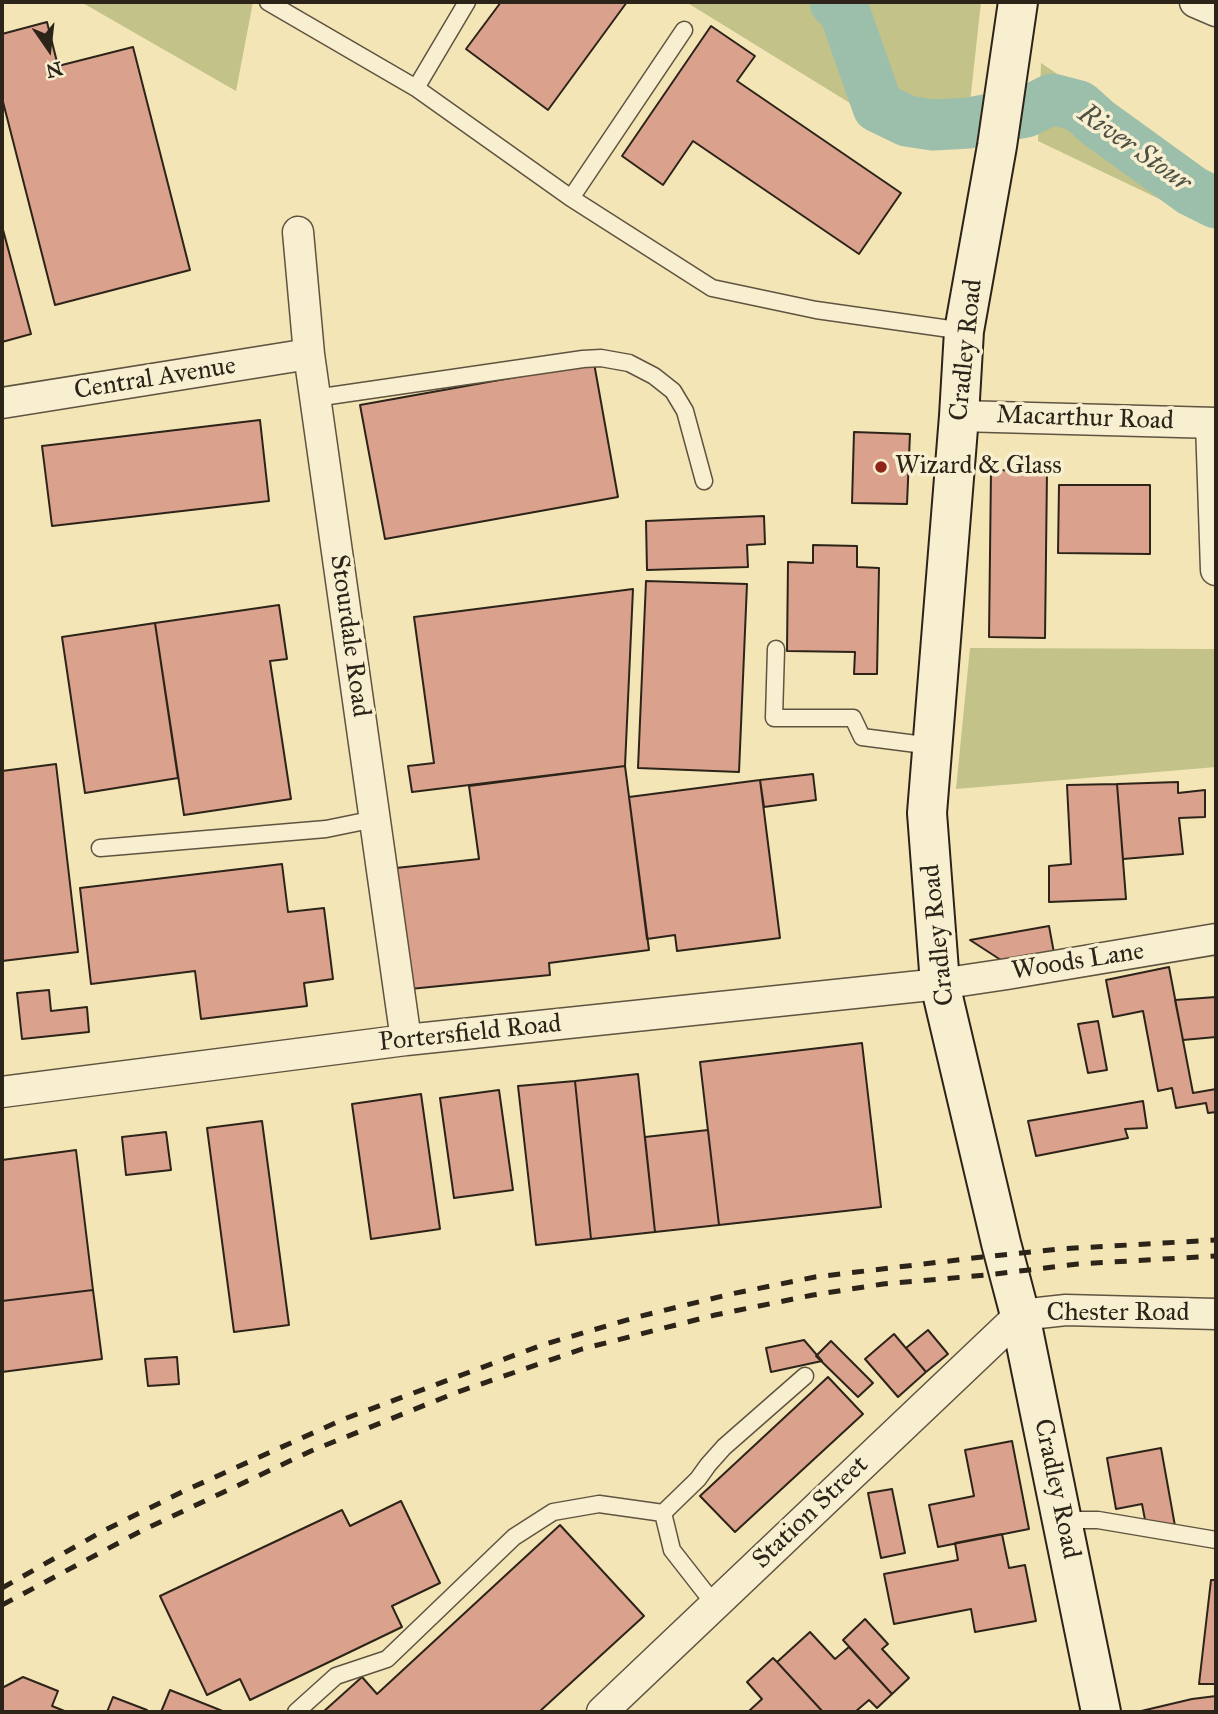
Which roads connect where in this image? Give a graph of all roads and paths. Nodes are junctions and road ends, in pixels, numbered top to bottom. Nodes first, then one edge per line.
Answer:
1 (268, 2) edge
2 (467, 2) edge
3 (1018, 2) edge
4 (1195, 2) edge
5 (1216, 11) edge
6 (684, 30) dead end
7 (416, 88) junction
8 (571, 198) junction
9 (298, 232) dead end
10 (964, 331) junction
11 (309, 354) junction
12 (315, 398) junction
13 (2, 403) edge
14 (959, 416) junction
15 (1213, 423) edge
16 (704, 481) dead end
17 (1216, 570) edge
18 (776, 649) dead end
19 (932, 746) junction
20 (375, 819) junction
21 (100, 849) dead end
22 (1216, 939) edge
23 (940, 984) junction
24 (406, 1040) junction
25 (2, 1092) edge
26 (1216, 1314) edge
27 (1020, 1315) junction
28 (805, 1376) dead end
29 (663, 1513) junction
30 (1062, 1520) junction
31 (1216, 1540) edge
32 (715, 1605) junction
33 (296, 1712) edge
34 (602, 1712) edge
35 (1101, 1712) edge

1 - 7 lane
2 - 7 lane
3 - 10 main road, Cradley Road
4 - 5 street
6 - 8 lane
7 - 8 lane
8 - 10 lane
9 - 11 street, Stourdale Road
10 - 14 main road, Cradley Road
11 - 12 street, Stourdale Road
11 - 13 street, Central Avenue
12 - 16 lane
12 - 20 street, Stourdale Road
14 - 15 street, Macarthur Road
14 - 19 main road, Cradley Road
15 - 17 street, Macarthur Road
18 - 19 lane
19 - 23 main road, Cradley Road
20 - 21 lane
20 - 24 street, Stourdale Road
22 - 23 street, Woods Lane
23 - 24 street, Portersfield Road
23 - 27 main road, Cradley Road
24 - 25 street, Portersfield Road
26 - 27 street, Chester Road
27 - 30 main road, Cradley Road
27 - 32 street, Station Street
28 - 29 lane
29 - 32 lane
29 - 33 lane
30 - 31 lane
30 - 35 main road, Cradley Road
32 - 34 street, Station Street

